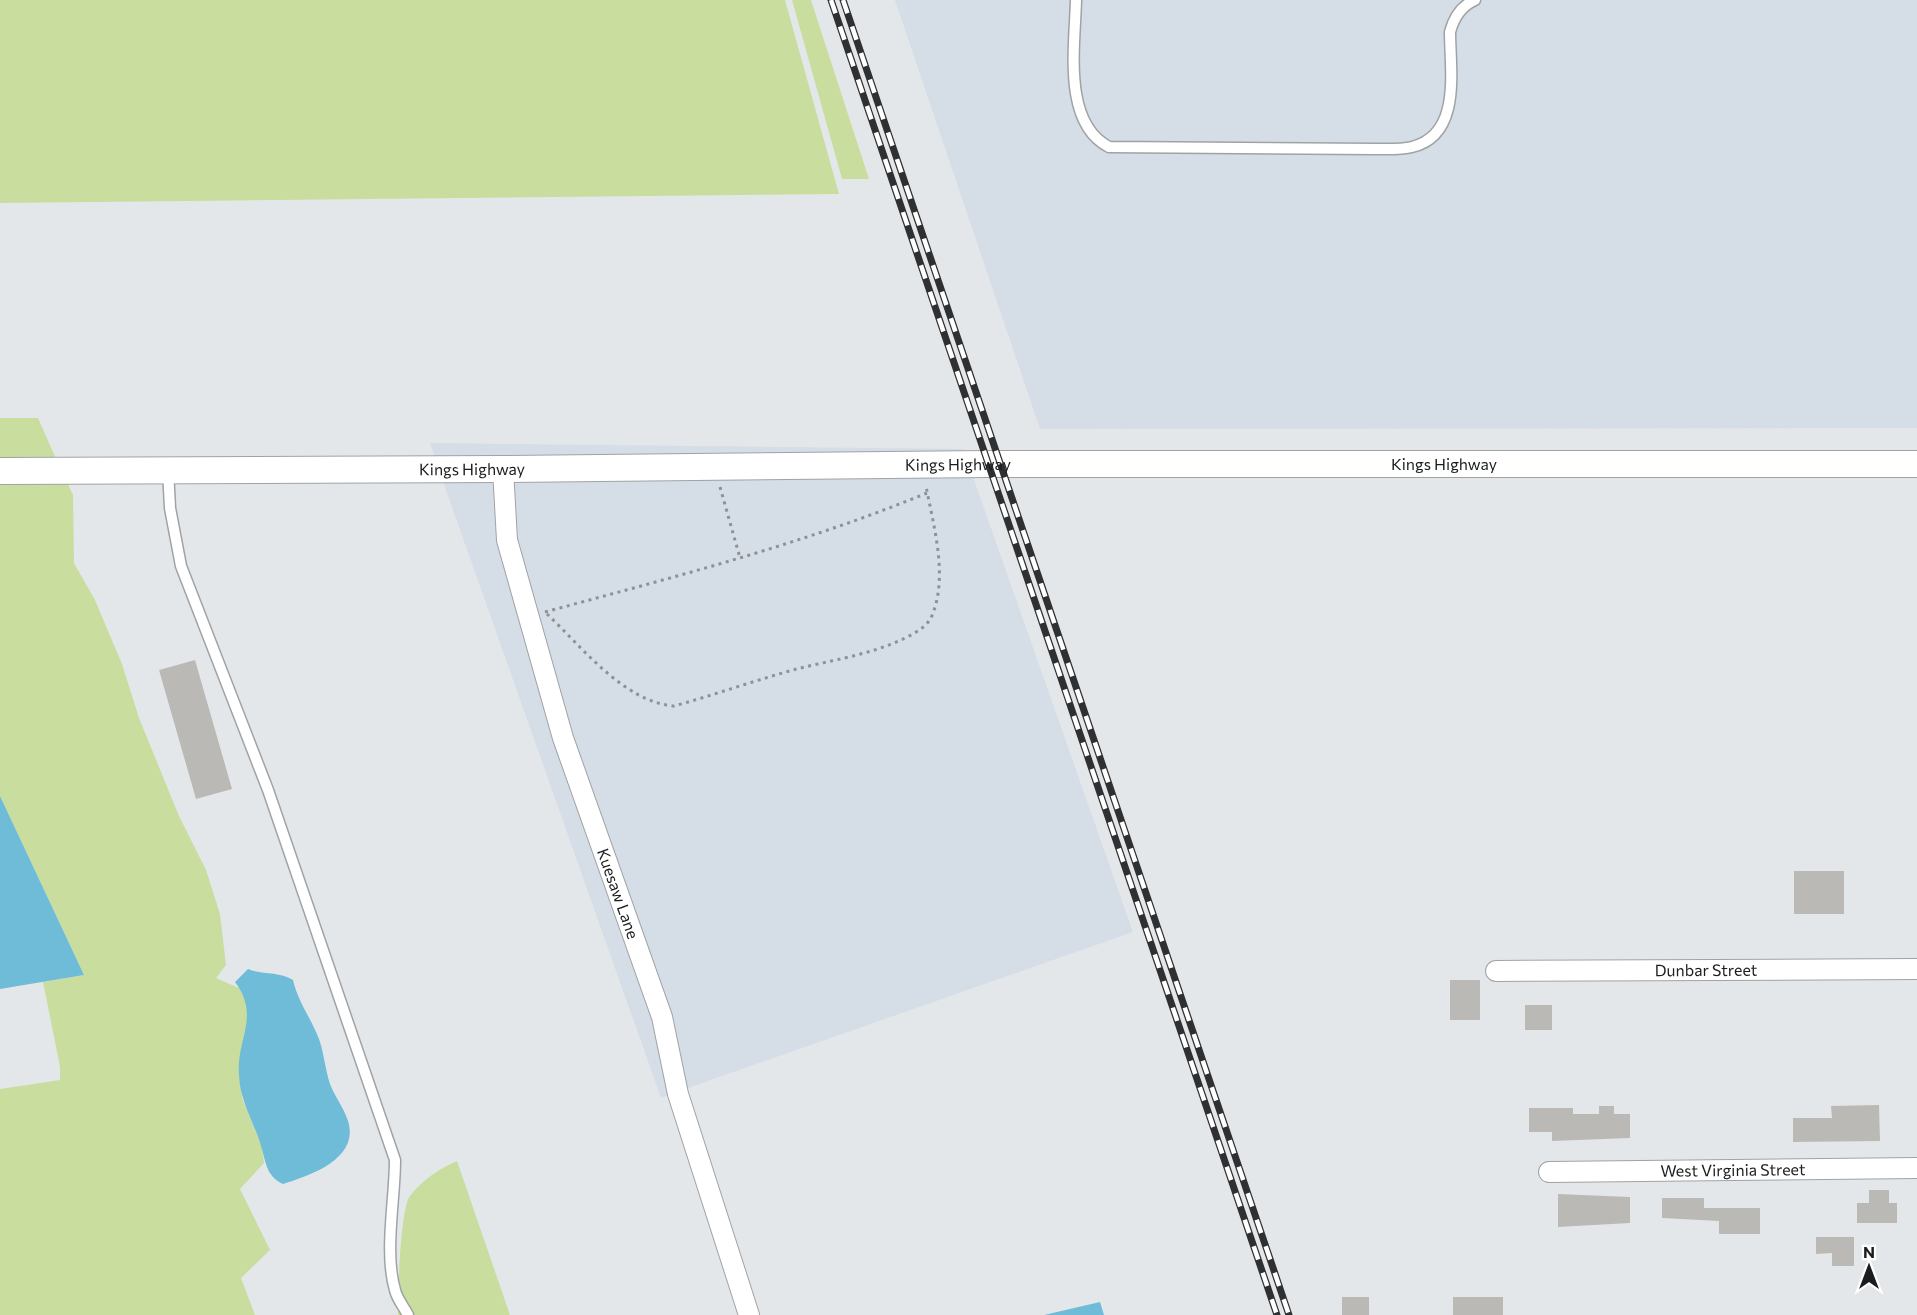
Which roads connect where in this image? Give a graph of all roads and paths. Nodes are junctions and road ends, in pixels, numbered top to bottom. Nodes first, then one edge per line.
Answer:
1 (1076, 0) edge
2 (1475, 0) edge
3 (1917, 464) edge
4 (922, 466) junction
5 (715, 468) junction
6 (503, 469) junction
7 (168, 470) junction
8 (0, 471) edge
9 (927, 493) junction
10 (740, 559) junction
11 (521, 589) junction
12 (545, 612) junction
13 (1917, 969) edge
14 (1496, 971) dead end
15 (1917, 1168) edge
16 (1549, 1172) dead end
17 (408, 1315) edge
18 (749, 1315) edge

1 - 2 lane
3 - 4 street, Kings Highway
4 - 5 street, Kings Highway
4 - 9 path
5 - 6 street, Kings Highway
5 - 10 path
6 - 7 street, Kings Highway
6 - 11 street, Kuesaw Lane
7 - 8 street, Kings Highway
7 - 17 lane
9 - 10 path
9 - 12 path
10 - 12 path
11 - 12 path
11 - 18 street, Kuesaw Lane
13 - 14 street, Dunbar Street
15 - 16 street, West Virginia Street

